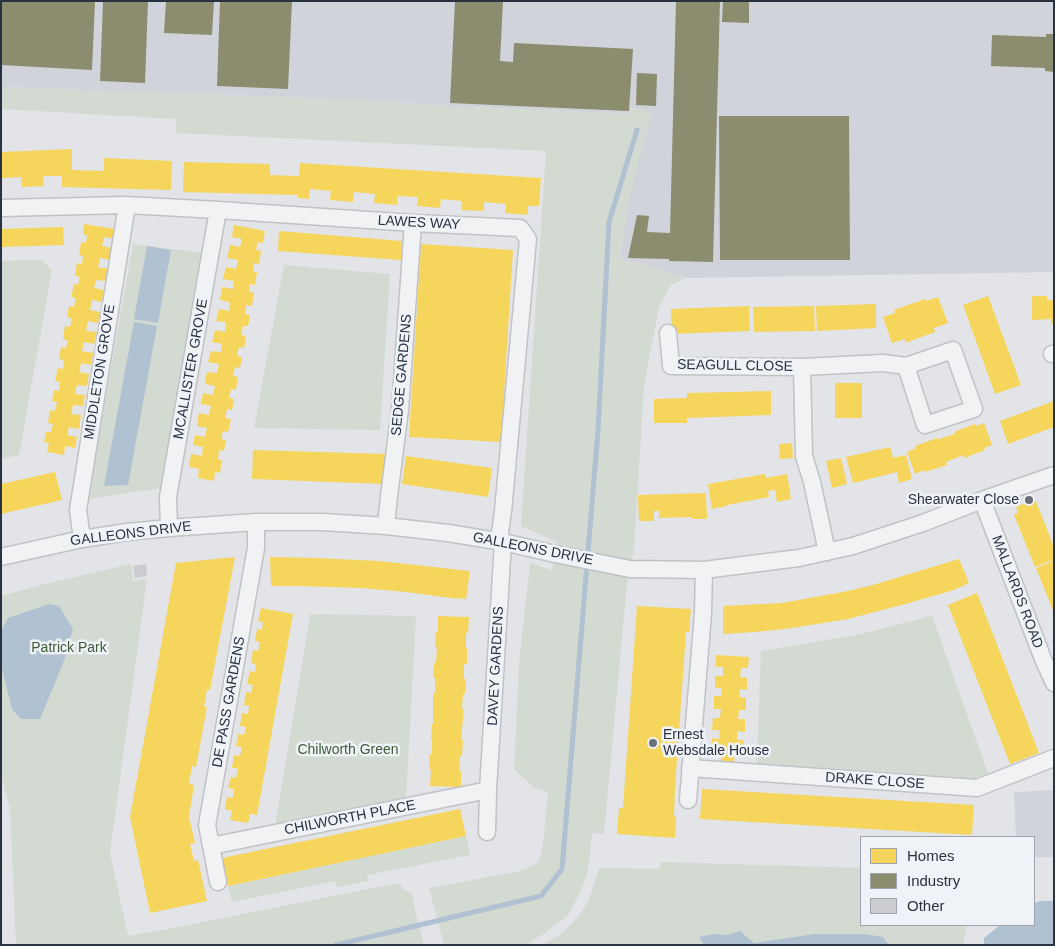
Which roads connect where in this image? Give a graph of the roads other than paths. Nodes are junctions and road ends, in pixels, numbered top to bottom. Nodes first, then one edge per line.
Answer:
1 (127, 205) junction
2 (1, 208) edge
3 (218, 210) junction
4 (413, 223) junction
5 (668, 333) dead end
6 (906, 366) junction
7 (802, 367) junction
8 (1054, 475) edge
9 (982, 500) junction
10 (256, 522) junction
11 (386, 526) junction
12 (169, 528) junction
13 (82, 539) junction
14 (501, 541) junction
15 (827, 552) junction
16 (1, 557) edge
17 (704, 570) junction
18 (1049, 657) edge
19 (1054, 683) edge
20 (1054, 758) edge
21 (690, 768) junction
22 (488, 790) junction
23 (688, 800) dead end
24 (487, 832) dead end
25 (211, 846) junction
26 (218, 882) dead end

1 - 2 street, LAWES WAY
1 - 3 street, LAWES WAY
1 - 13 street, MIDDLETON GROVE
3 - 4 street, LAWES WAY
3 - 12 street, MCALLISTER GROVE
4 - 11 street, SEDGE GARDENS
4 - 14 street, LAWES WAY
5 - 7 street, SEAGULL CLOSE
6 - 6 street, SEAGULL CLOSE
6 - 7 street, SEAGULL CLOSE
7 - 15 street, SEAGULL CLOSE
8 - 9 street, GALLEONS DRIVE
9 - 15 street, GALLEONS DRIVE
9 - 18 street, MALLARDS ROAD
10 - 11 street, GALLEONS DRIVE
10 - 12 street, GALLEONS DRIVE
10 - 25 street, DE PASS GARDENS
11 - 14 street, GALLEONS DRIVE
12 - 13 street, GALLEONS DRIVE
13 - 16 street, GALLEONS DRIVE
14 - 17 street, GALLEONS DRIVE
14 - 22 street, DAVEY GARDENS
15 - 17 street, GALLEONS DRIVE
17 - 21 street
18 - 19 street, MALLARDS ROAD
20 - 21 street, DRAKE CLOSE
21 - 23 street
22 - 24 street, DAVEY GARDENS
22 - 25 street, CHILWORTH PLACE
25 - 26 street, DE PASS GARDENS

